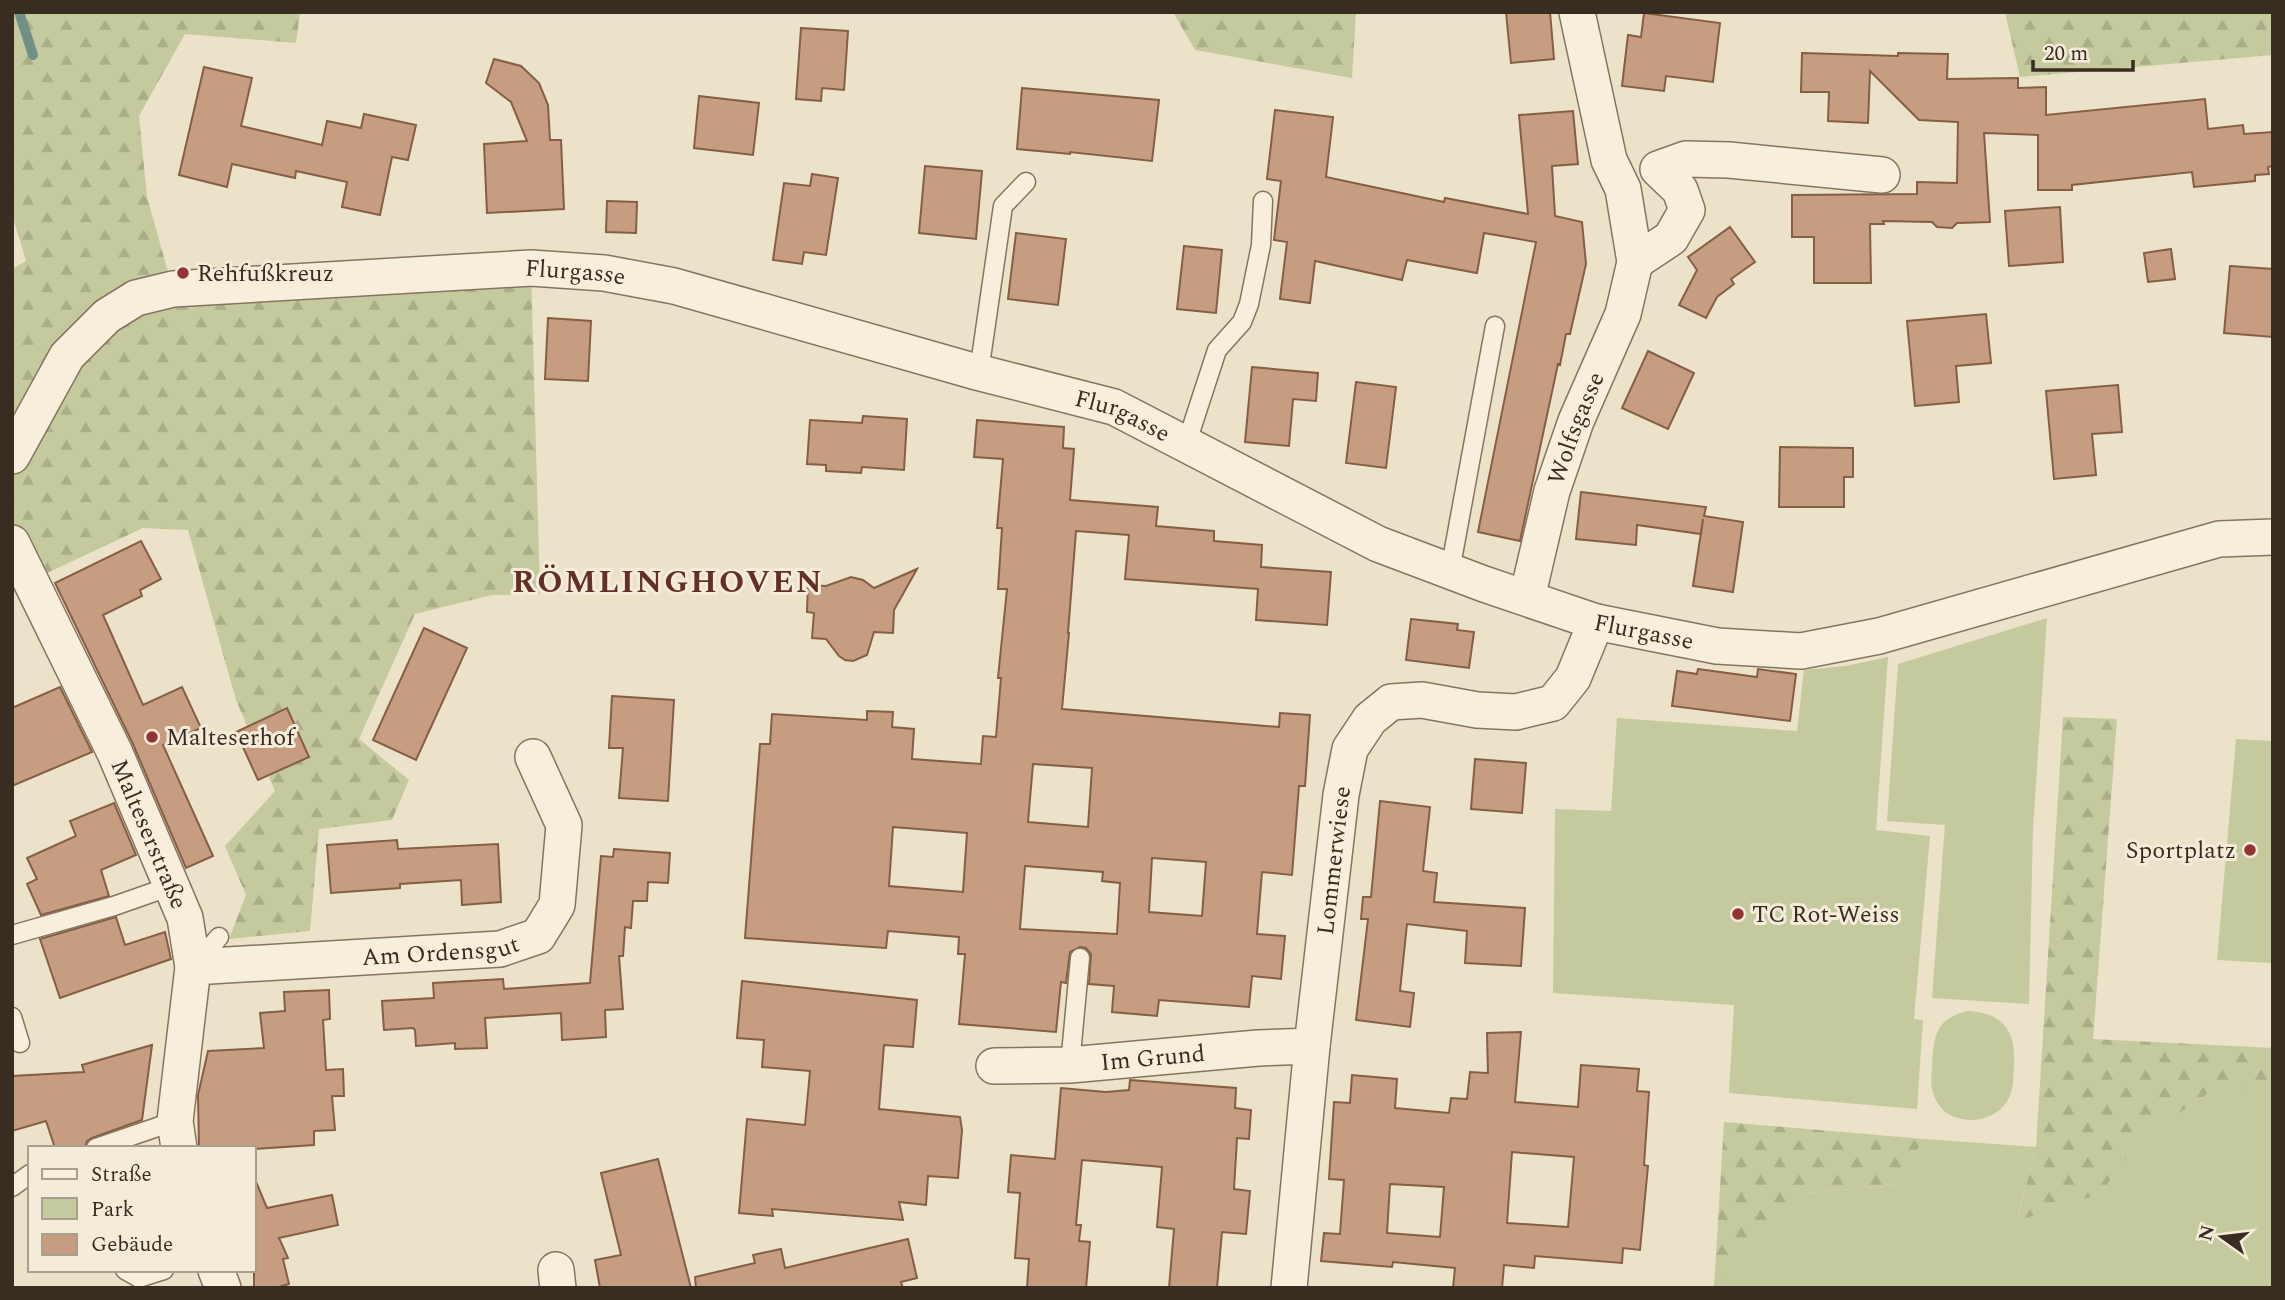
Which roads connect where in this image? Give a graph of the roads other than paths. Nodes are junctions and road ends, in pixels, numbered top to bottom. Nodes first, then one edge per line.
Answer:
1 (1577, 12) edge
2 (1658, 169) junction
3 (1882, 175) dead end
4 (1026, 182) dead end
5 (1623, 189) junction
6 (1263, 201) dead end
7 (1634, 262) junction
8 (1495, 326) dead end
9 (979, 372) junction
10 (1186, 445) junction
11 (12, 456) edge
12 (2273, 537) edge
13 (12, 543) edge
14 (1450, 571) junction
15 (23, 598) edge
16 (1527, 598) junction
17 (1596, 622) junction
18 (533, 758) dead end
19 (171, 886) junction
20 (12, 935) edge
21 (219, 937) dead end
22 (1080, 958) dead end
23 (193, 967) junction
24 (12, 1017) edge
25 (20, 1043) dead end
26 (1312, 1046) junction
27 (1070, 1065) junction
28 (995, 1066) dead end
29 (177, 1135) edge
30 (108, 1146) edge
31 (28, 1175) edge
32 (12, 1187) edge
33 (128, 1272) edge
34 (158, 1272) edge
35 (1289, 1288) edge

1 - 5 street, Wolfsgasse
2 - 3 street
2 - 5 street
2 - 7 street
4 - 9 lane
5 - 7 street, Wolfsgasse
6 - 10 lane
7 - 16 street, Wolfsgasse
8 - 14 lane
9 - 10 street, Flurgasse
9 - 11 street, Flurgasse
10 - 14 street, Flurgasse
12 - 17 street, Flurgasse
13 - 15 street, Malteserstraße
14 - 16 street, Flurgasse
15 - 19 street, Malteserstraße
16 - 17 street, Flurgasse
17 - 26 street, Lommerwiese
18 - 23 street, Am Ordensgut
19 - 20 lane
19 - 23 street, Malteserstraße
21 - 23 lane
22 - 27 lane
23 - 29 street, Malteserstraße
24 - 25 lane
26 - 27 street, Im Grund
26 - 35 street, Lommerwiese
27 - 28 street, Im Grund
29 - 30 lane
31 - 32 lane
33 - 34 lane

